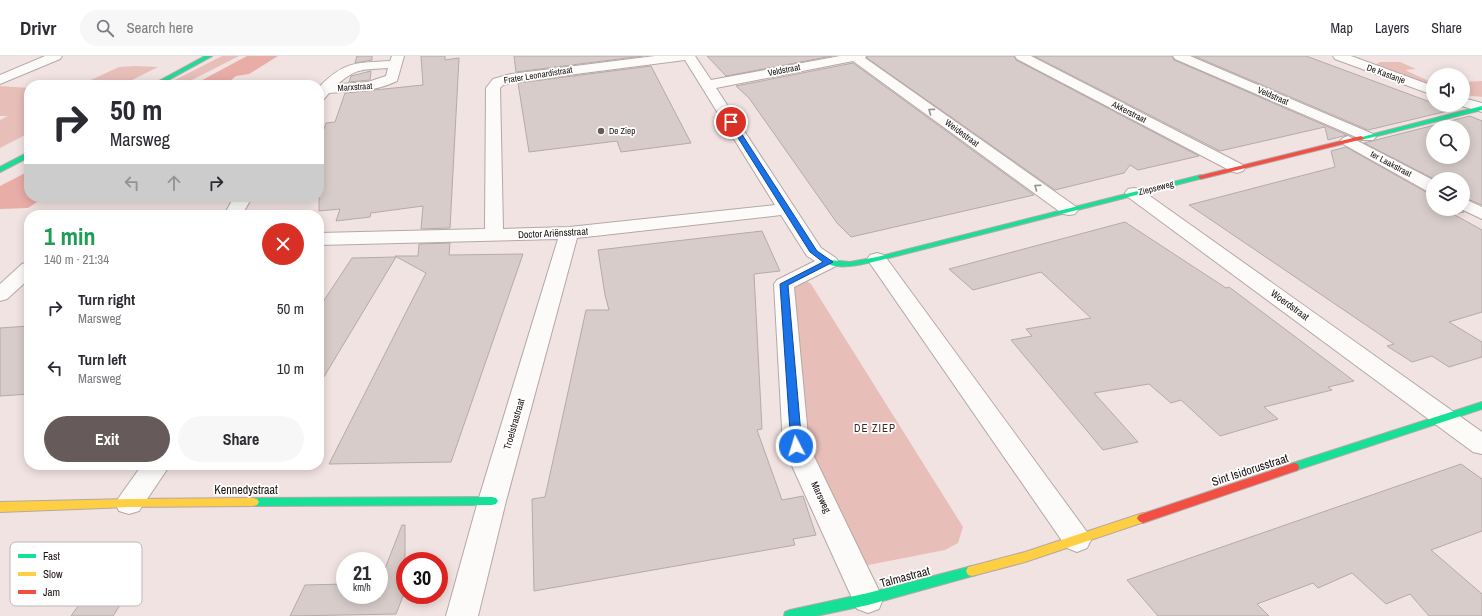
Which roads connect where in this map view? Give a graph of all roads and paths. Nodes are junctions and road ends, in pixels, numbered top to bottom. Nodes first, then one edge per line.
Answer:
1 (56, 56) edge
2 (209, 56) edge
3 (685, 56) edge
4 (689, 56) edge
5 (858, 56) edge
6 (1021, 56) edge
7 (1179, 56) edge
8 (1339, 56) edge
9 (397, 60) edge
10 (0, 80) edge
11 (164, 80) edge
12 (708, 85) junction
13 (1426, 88) edge
14 (324, 91) edge
15 (324, 93) edge
16 (1470, 104) edge
17 (1482, 108) edge
18 (1368, 137) junction
19 (1348, 142) junction
20 (24, 157) edge
21 (1236, 168) junction
22 (0, 170) edge
23 (1426, 183) edge
24 (1134, 193) junction
25 (1470, 207) edge
26 (786, 209) junction
27 (1069, 210) junction
28 (1482, 214) edge
29 (569, 233) junction
30 (494, 236) junction
31 (324, 241) edge
32 (877, 259) junction
33 (829, 262) junction
34 (24, 273) edge
35 (0, 295) edge
36 (1482, 405) edge
37 (1445, 417) junction
38 (1482, 445) edge
39 (153, 470) edge
40 (492, 500) junction
41 (129, 503) junction
42 (0, 507) edge
43 (1077, 540) junction
44 (1025, 557) joint
45 (868, 599) junction
46 (462, 616) edge
47 (790, 616) edge

1 - 10 street
2 - 11 street
3 - 30 street, Frater Leonardistraat
4 - 12 street
5 - 12 street, Veldstraat
27 -> 5 street, Weidestraat
6 - 21 street, Akkerstraat
7 - 18 street, Veldstraat
8 - 13 street, De Kastanje
9 - 14 street, Marxstraat
9 - 15 street, Marxstraat
12 - 26 street
16 - 17 street
17 - 18 street, Ziepseweg
18 - 19 street, Ziepseweg
19 - 21 street, Ziepseweg
19 - 23 street, ter Laakstraat
20 - 22 street
21 - 24 street, Ziepseweg
24 - 27 street, Ziepseweg
24 - 37 street, Woerdstraat
25 - 28 street
26 - 29 street, Doctor Ariënsstraat
26 - 33 street
27 - 32 street, Ziepseweg
29 - 30 street, Doctor Ariënsstraat
29 - 40 street, Troelstrastraat
30 - 31 street, Doctor Ariënsstraat
32 - 33 street, Ziepseweg
32 - 43 street
33 - 45 street, Marsweg
34 - 35 street
36 - 37 street, Sint Isidorusstraat
37 - 38 street, Woerdstraat
37 - 43 street, Sint Isidorusstraat
39 - 41 street
40 - 41 street, Kennedystraat
40 - 46 street, Troelstrastraat
41 - 42 street, Kennedystraat
43 - 44 street, Sint Isidorusstraat
44 - 45 street, Talmastraat
45 - 47 street, Talmastraat

